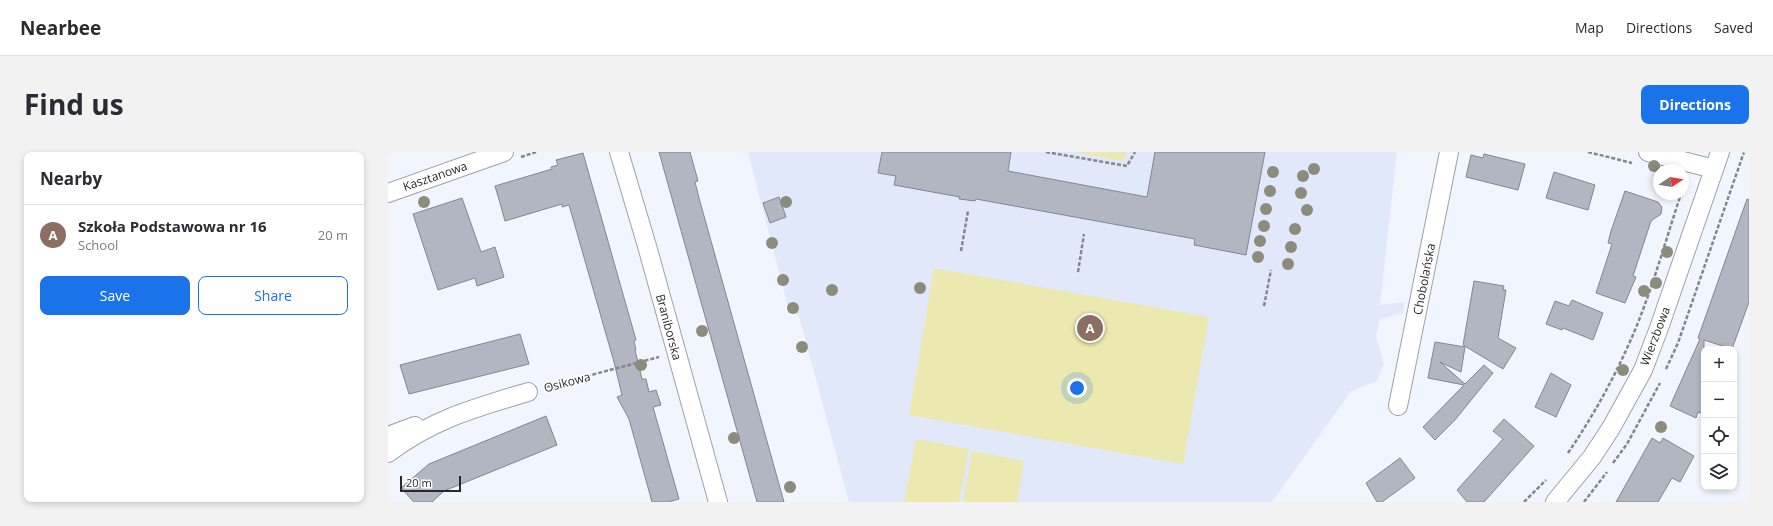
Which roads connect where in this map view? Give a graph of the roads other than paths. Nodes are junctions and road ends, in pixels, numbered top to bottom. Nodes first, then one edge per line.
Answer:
1 (504, 152) edge
2 (619, 152) edge
3 (1449, 152) edge
4 (1720, 152) edge
5 (1641, 158) edge
6 (1714, 170) junction
7 (388, 193) edge
8 (528, 392) road end
9 (1398, 406) dead end
10 (459, 412) junction
11 (388, 436) edge
12 (388, 453) edge
13 (718, 502) edge
14 (1555, 502) edge

1 - 7 street, Kasztanowa
2 - 13 street, Braniborska
3 - 9 street, Chobolańska
4 - 6 street, Wierzbowa
5 - 6 street
6 - 14 street, Wierzbowa
8 - 10 street, Osikowa
10 - 11 street, Osikowa
10 - 12 street, Osikowa

